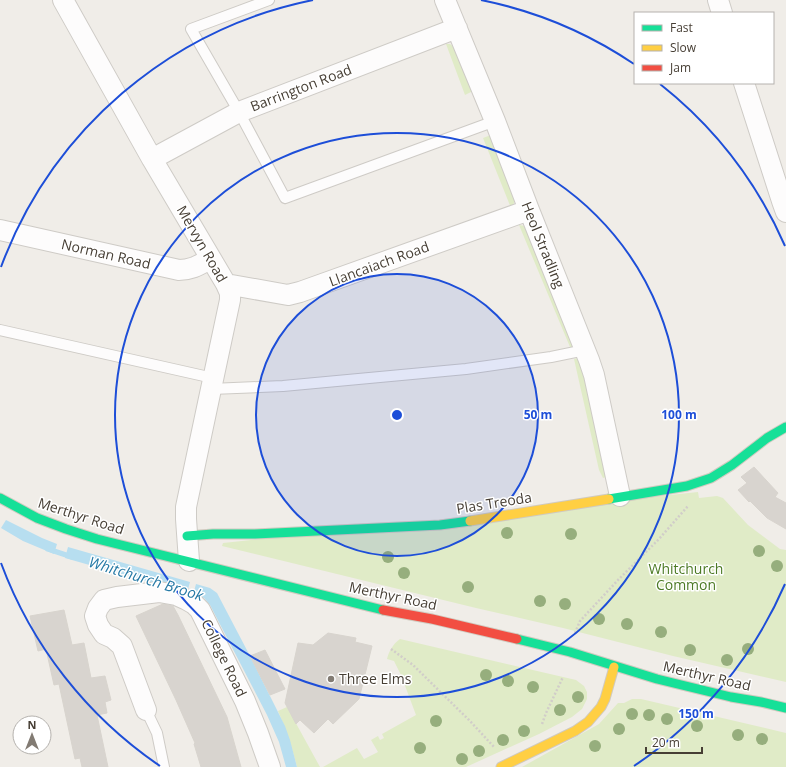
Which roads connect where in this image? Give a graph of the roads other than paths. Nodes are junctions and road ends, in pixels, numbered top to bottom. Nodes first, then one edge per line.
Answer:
1 (63, 0) edge
2 (269, 0) edge
3 (445, 0) edge
4 (718, 0) edge
5 (722, 12) edge
6 (457, 28) junction
7 (744, 84) edge
8 (238, 112) junction
9 (495, 121) junction
10 (152, 159) junction
11 (529, 210) junction
12 (786, 212) edge
13 (0, 230) edge
14 (210, 259) junction
15 (226, 284) junction
16 (0, 330) edge
17 (585, 350) junction
18 (212, 383) junction
19 (786, 427) edge
20 (620, 496) junction
21 (0, 498) edge
22 (187, 536) junction
23 (189, 561) junction
24 (614, 666) junction
25 (786, 708) edge
26 (146, 710) joint
27 (164, 767) edge
28 (270, 767) edge
29 (502, 767) edge

1 - 10 street, Mervyn Road
2 - 8 lane
3 - 6 street, Heol Stradling
4 - 5 street
6 - 8 street, Barrington Road
6 - 9 street, Heol Stradling
7 - 12 street
8 - 9 lane
8 - 10 street, Barrington Road
9 - 11 street, Heol Stradling
10 - 14 street, Mervyn Road
11 - 15 street, Llancaiach Road
11 - 17 street, Heol Stradling
13 - 14 street, Norman Road
14 - 15 street, Mervyn Road
15 - 18 street, Mervyn Road
16 - 18 lane
17 - 18 lane
17 - 20 street, Heol Stradling
18 - 22 street, Mervyn Road
19 - 20 street, Plas Treoda
20 - 22 street, Plas Treoda
21 - 23 street, Merthyr Road
22 - 23 street, Mervyn Road
23 - 24 street, Merthyr Road
24 - 25 street, Merthyr Road
24 - 29 street
26 - 27 lane
26 - 28 street, College Road

